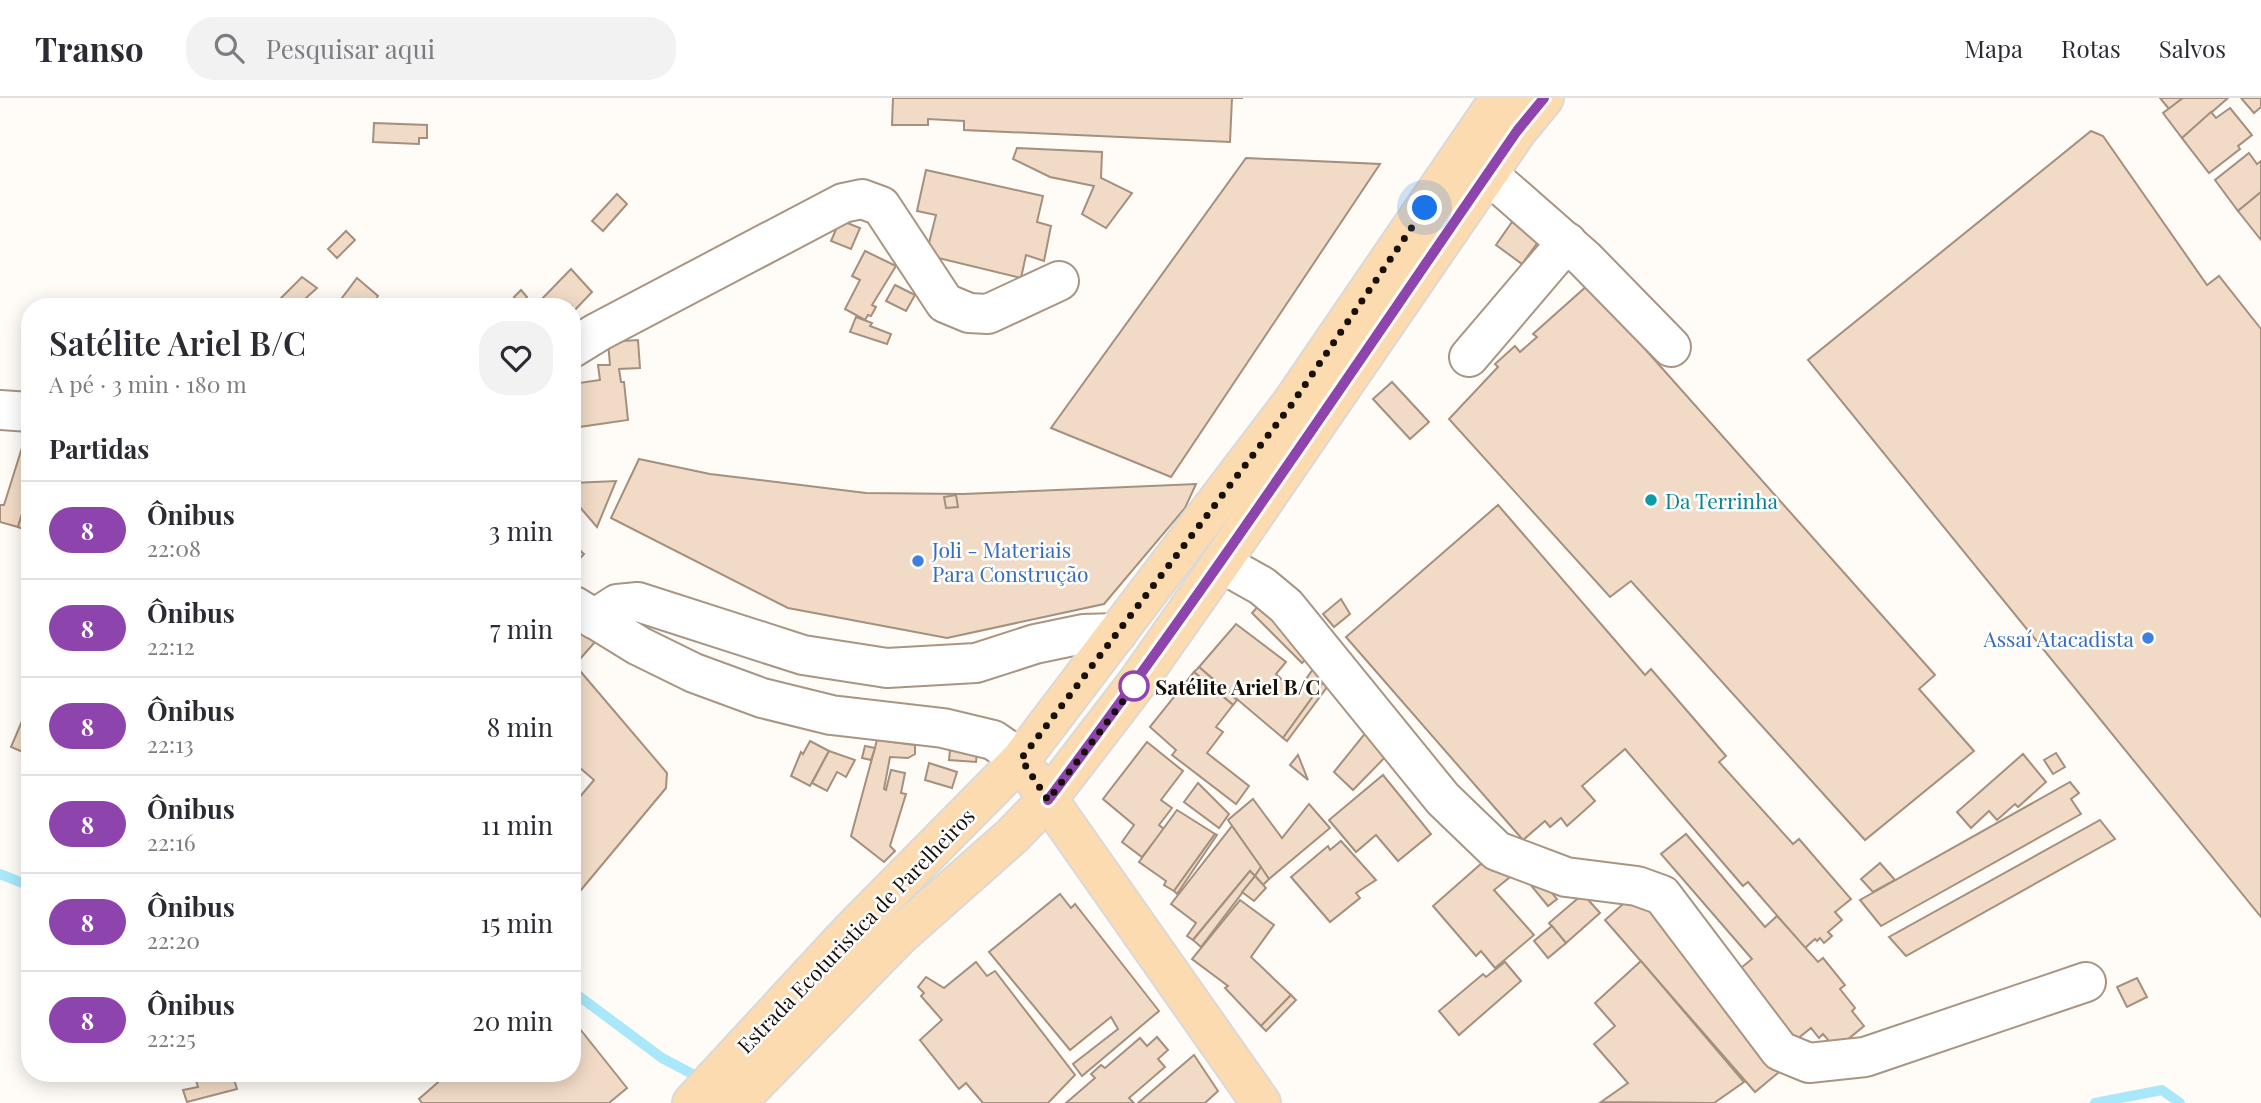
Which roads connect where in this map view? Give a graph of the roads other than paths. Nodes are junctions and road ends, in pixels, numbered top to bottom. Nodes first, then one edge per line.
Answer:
1 (1500, 98) edge
2 (1544, 98) edge
3 (1488, 174) junction
4 (1567, 242) junction
5 (1059, 281) dead end
6 (581, 342) edge
7 (1671, 347) dead end
8 (1469, 357) dead end
9 (0, 410) edge
10 (21, 411) edge
11 (1221, 563) junction
12 (583, 612) edge
13 (1117, 633) junction
14 (1021, 759) junction
15 (1048, 800) junction
16 (2086, 982) dead end
17 (739, 1084) edge
18 (692, 1103) edge
19 (1261, 1103) edge

1 - 13 main road, Estrada Ecoturistica de Parelheiros
2 - 3 main road, Estrada Ecoturistica de Parelheiros
3 - 4 street
3 - 11 main road, Estrada Ecoturistica de Parelheiros
4 - 7 street
4 - 8 street
5 - 6 street
9 - 10 street
11 - 15 main road, Estrada Ecoturistica de Parelheiros
11 - 16 street
12 - 13 street
12 - 14 street
13 - 14 main road, Estrada Ecoturistica de Parelheiros
14 - 15 main road
14 - 17 main road, Estrada Ecoturistica de Parelheiros
15 - 17 main road, Estrada Ecoturistica de Parelheiros
15 - 19 main road
17 - 18 main road, Estrada Ecoturistica de Parelheiros

